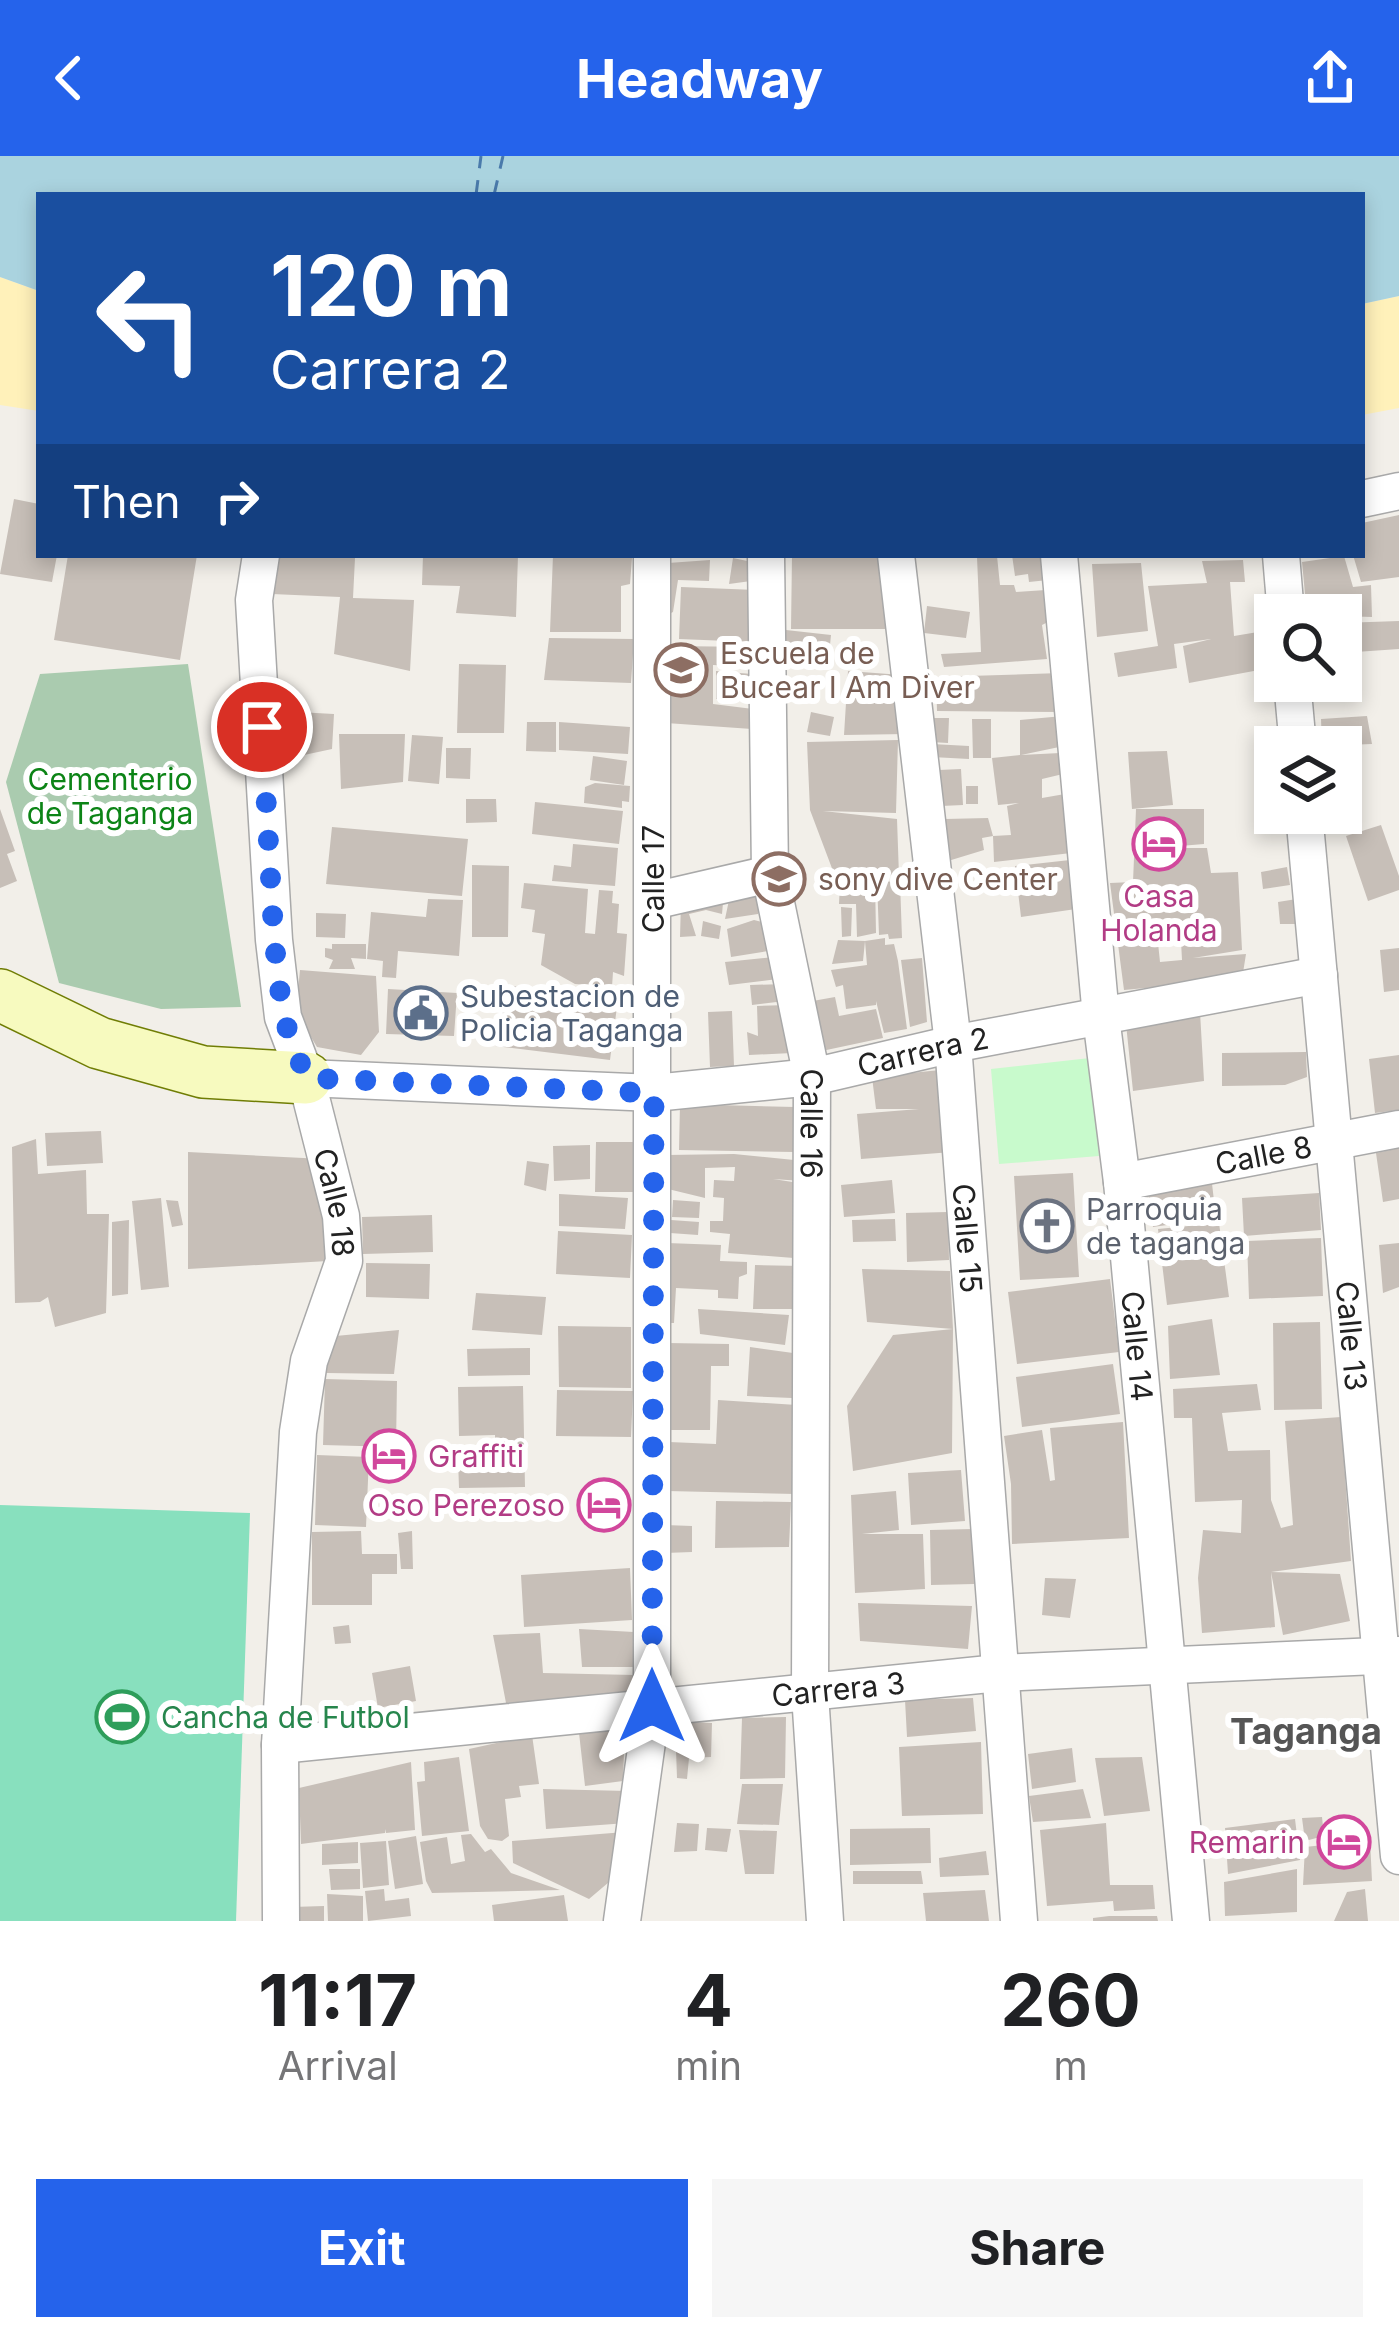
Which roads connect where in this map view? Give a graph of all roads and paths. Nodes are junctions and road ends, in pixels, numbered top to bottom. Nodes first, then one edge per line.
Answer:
1 (1399, 491) edge
2 (1365, 498) edge
3 (261, 558) edge
4 (652, 558) edge
5 (766, 558) edge
6 (896, 558) edge
7 (1059, 558) edge
8 (1281, 558) edge
9 (1284, 594) edge
10 (1306, 834) edge
11 (770, 874) junction
12 (653, 901) junction
13 (1319, 975) junction
14 (0, 995) edge
15 (1101, 1017) junction
16 (953, 1043) junction
17 (812, 1077) junction
18 (306, 1078) junction
19 (654, 1093) junction
20 (1399, 1129) edge
21 (1334, 1139) junction
22 (1122, 1182) junction
23 (1390, 1655) edge
24 (1167, 1667) junction
25 (999, 1672) junction
26 (810, 1694) junction
27 (652, 1706) junction
28 (280, 1745) junction
29 (1399, 1856) edge
30 (281, 1921) edge
31 (622, 1921) edge
32 (825, 1921) edge
33 (1019, 1921) edge
34 (1191, 1921) edge

1 - 2 street
3 - 18 street, Calle 18
4 - 12 street, Calle 17
5 - 11 street, Calle 16
6 - 16 street, Calle 15
7 - 15 street, Calle 14
8 - 9 street
10 - 13 street, Calle 13
11 - 12 street
11 - 17 street, Calle 16
12 - 19 street, Calle 17
13 - 15 street, Carrera 2
13 - 21 street, Calle 13
14 - 18 street
15 - 16 street, Carrera 2
15 - 22 street, Calle 14
16 - 17 street, Carrera 2
16 - 25 street, Calle 15
17 - 19 street, Carrera 2
17 - 26 street, Calle 16
18 - 19 street, Carrera 2
18 - 28 street, Calle 18
19 - 27 street, Calle 17
20 - 21 street, Calle 8
21 - 22 street, Calle 8
21 - 23 street, Calle 13
22 - 24 street, Calle 14
23 - 24 street, Carrera 3
23 - 29 street, Calle 13
24 - 25 street, Carrera 3
24 - 34 street, Calle 14
25 - 26 street, Carrera 3
25 - 33 street, Calle 15
26 - 27 street, Carrera 3
26 - 32 street, Calle 16
27 - 28 street, Carrera 3
27 - 31 street, Calle 17
28 - 30 street, Calle 18

